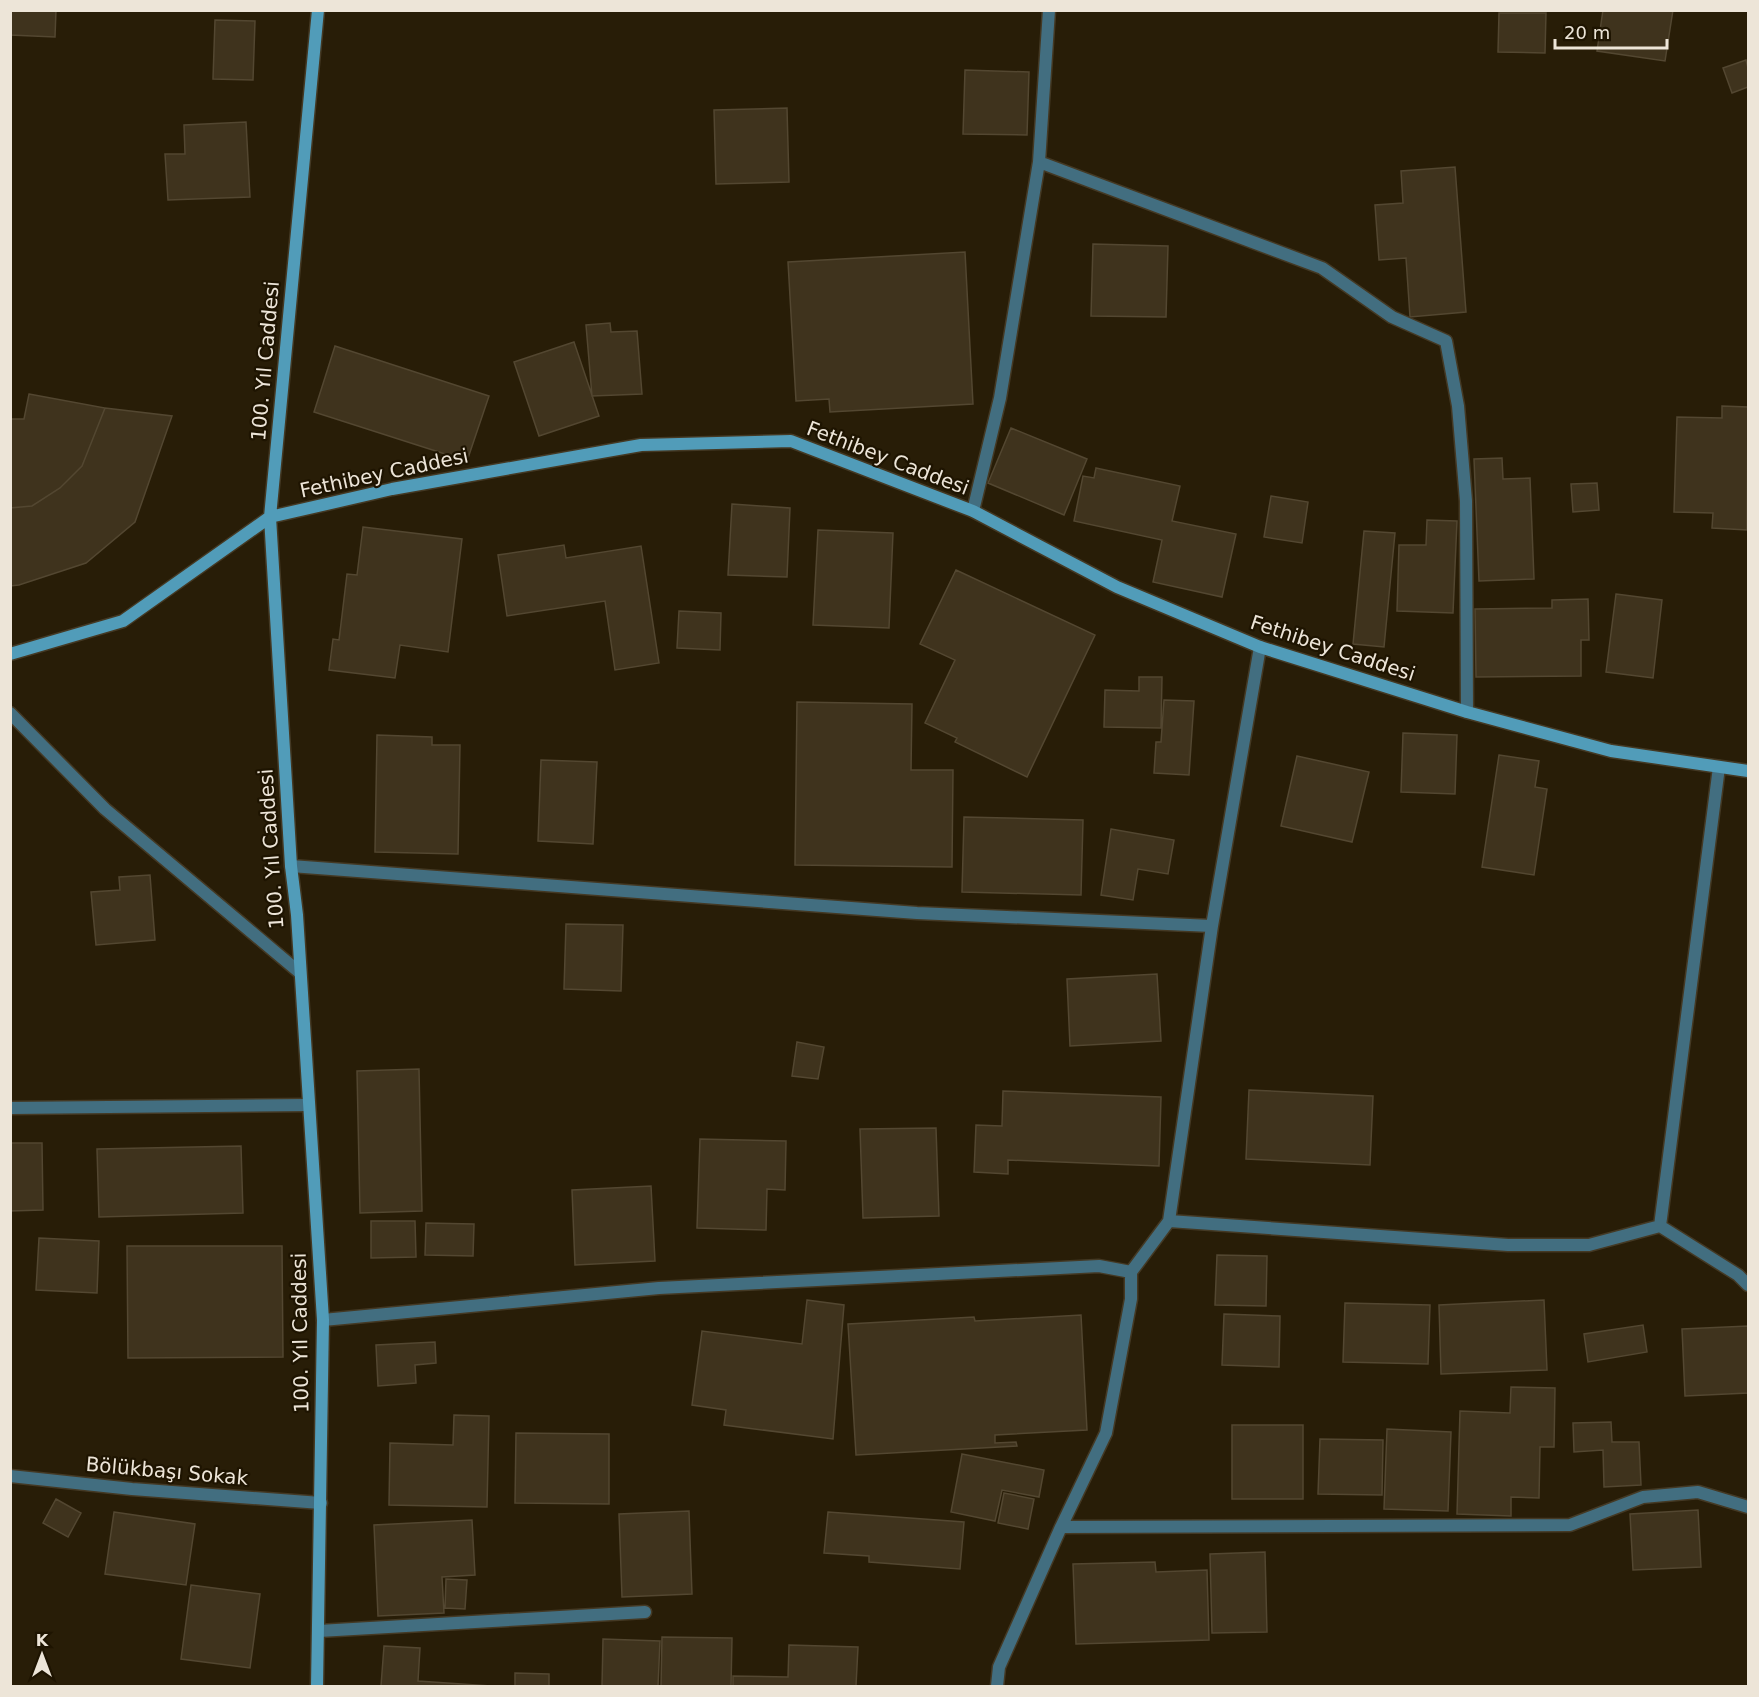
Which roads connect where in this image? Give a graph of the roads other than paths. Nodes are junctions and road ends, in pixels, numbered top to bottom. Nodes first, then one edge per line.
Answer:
1 (318, 10) edge
2 (1049, 10) edge
3 (1039, 162) junction
4 (973, 511) junction
5 (270, 517) junction
6 (1260, 647) junction
7 (10, 654) edge
8 (1467, 712) junction
9 (10, 713) edge
10 (1719, 767) junction
11 (1749, 771) edge
12 (291, 866) junction
13 (1212, 926) junction
14 (299, 972) junction
15 (308, 1105) junction
16 (10, 1108) edge
17 (1169, 1221) junction
18 (1660, 1226) junction
19 (1131, 1272) junction
20 (1749, 1285) edge
21 (323, 1320) junction
22 (10, 1476) edge
23 (321, 1503) junction
24 (1749, 1507) edge
25 (1061, 1527) junction
26 (645, 1612) dead end
27 (319, 1630) junction
28 (317, 1686) edge
29 (997, 1686) edge

1 - 5 street, 100. Yıl Caddesi
2 - 3 street
3 - 4 street
3 - 8 street
4 - 5 street, Fethibey Caddesi
4 - 6 street, Fethibey Caddesi
5 - 7 street, Fethibey Caddesi
5 - 12 street, 100. Yıl Caddesi
6 - 8 street, Fethibey Caddesi
6 - 13 street
8 - 10 street, Fethibey Caddesi
9 - 14 street
10 - 11 street, Fethibey Caddesi
10 - 18 street
12 - 13 street
12 - 14 street, 100. Yıl Caddesi
13 - 17 street
14 - 15 street, 100. Yıl Caddesi
15 - 16 street
15 - 21 street, 100. Yıl Caddesi
17 - 18 street
17 - 19 street
18 - 20 street
19 - 21 street
19 - 25 street
21 - 23 street, 100. Yıl Caddesi
22 - 23 street, Bölükbaşı Sokak
23 - 27 street, 100. Yıl Caddesi
24 - 25 street
25 - 29 street
26 - 27 street
27 - 28 street, 100. Yıl Caddesi

